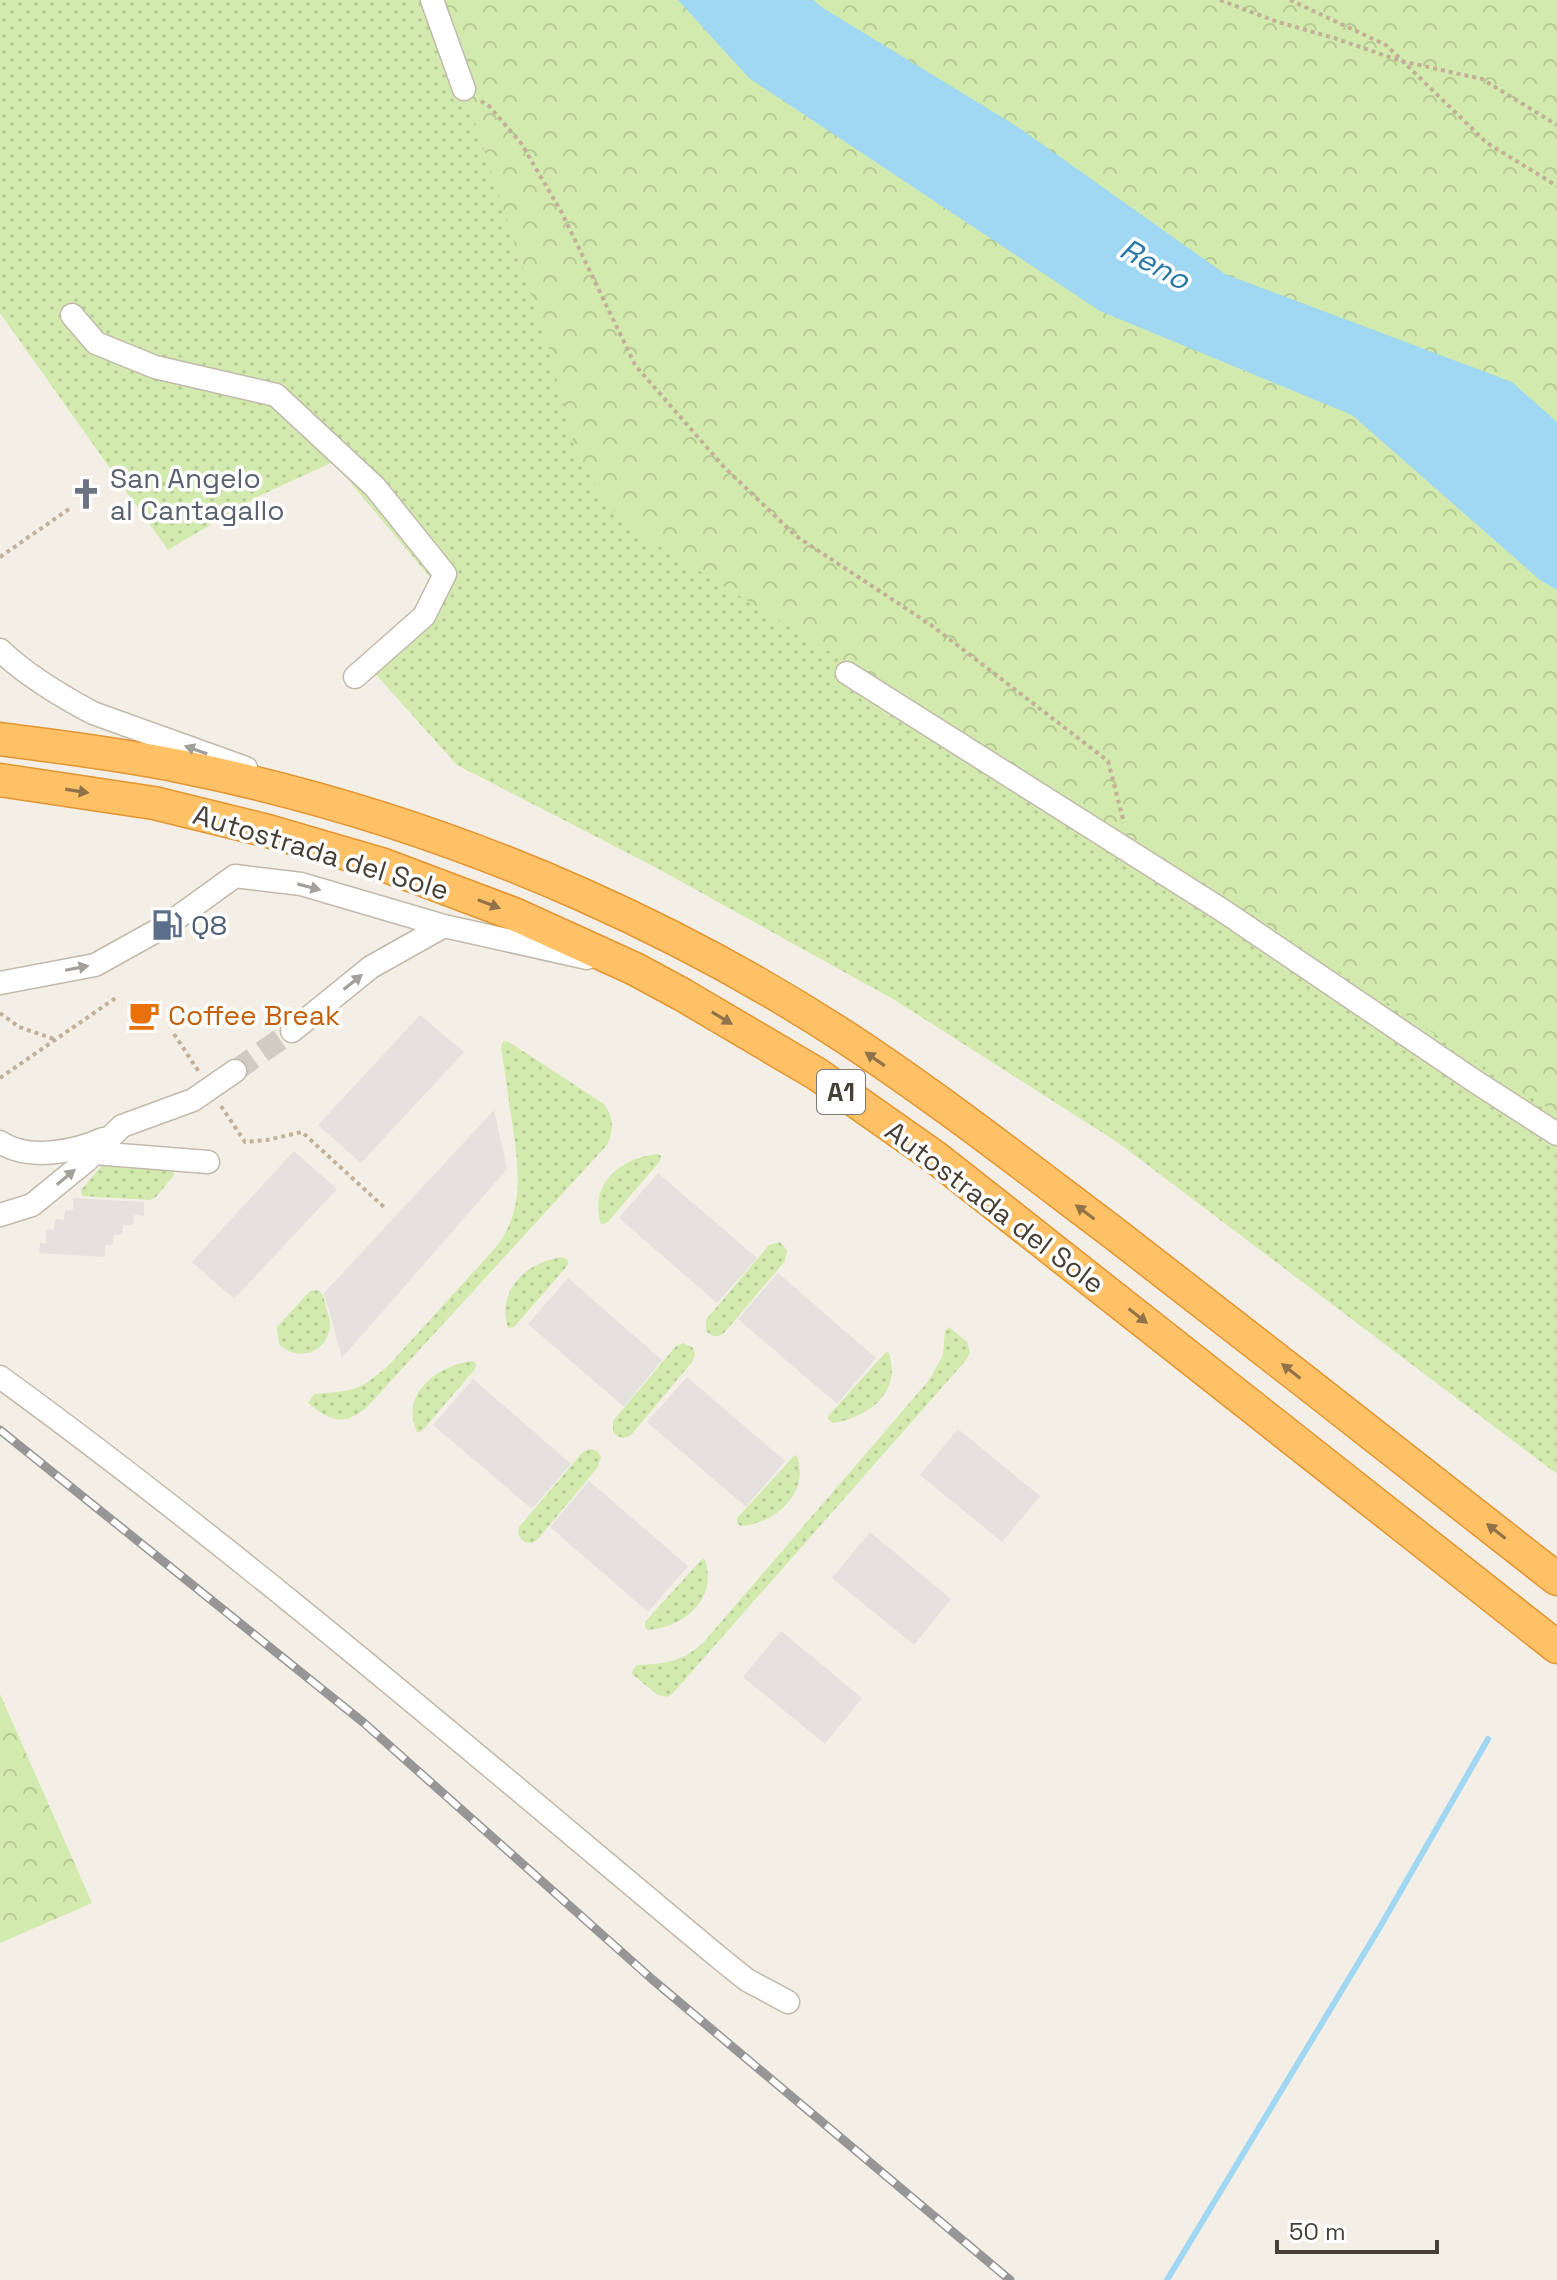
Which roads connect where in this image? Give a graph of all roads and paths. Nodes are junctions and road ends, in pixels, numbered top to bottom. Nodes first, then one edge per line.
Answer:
1 (432, 0) edge
2 (1220, 0) edge
3 (1290, 0) edge
4 (1401, 61) junction
5 (464, 89) joint
6 (1557, 125) edge
7 (1557, 186) edge
8 (72, 315) dead end
9 (69, 509) dead end
10 (0, 557) edge
11 (0, 650) edge
12 (847, 673) dead end
13 (355, 677) dead end
14 (0, 739) edge
15 (0, 780) edge
16 (375, 814) junction
17 (1131, 852) junction
18 (444, 926) junction
19 (635, 969) junction
20 (0, 983) edge
21 (117, 997) dead end
22 (0, 1013) edge
23 (292, 1031) tunnel mouth
24 (174, 1034) dead end
25 (54, 1039) junction
26 (235, 1071) tunnel mouth
27 (0, 1078) edge
28 (210, 1088) junction
29 (114, 1133) junction
30 (1557, 1134) edge
31 (0, 1142) edge
32 (94, 1153) junction
33 (208, 1162) dead end
34 (385, 1208) dead end
35 (0, 1215) edge
36 (0, 1377) edge
37 (1557, 1579) edge
38 (1557, 1647) edge
39 (788, 2002) dead end

1 - 5 lane
2 - 4 path
3 - 4 path
4 - 6 path
4 - 7 path
5 - 17 path
8 - 13 lane
9 - 10 path
16 -> 11 lane
12 - 17 lane
14 - 16 highway, Autostrada del Sole / A1
15 -> 19 highway, Autostrada del Sole / A1
37 -> 16 highway, Autostrada del Sole / A1
17 - 30 lane
18 - 19 lane
20 -> 18 lane
23 -> 18 lane
19 -> 38 highway, Autostrada del Sole / A1
21 - 25 path
22 - 25 path
24 - 28 path
25 - 27 path
26 - 28 lane
28 - 29 lane
28 - 34 path
29 - 31 lane
29 - 32 lane
32 - 33 lane
35 -> 32 lane
36 - 39 lane

